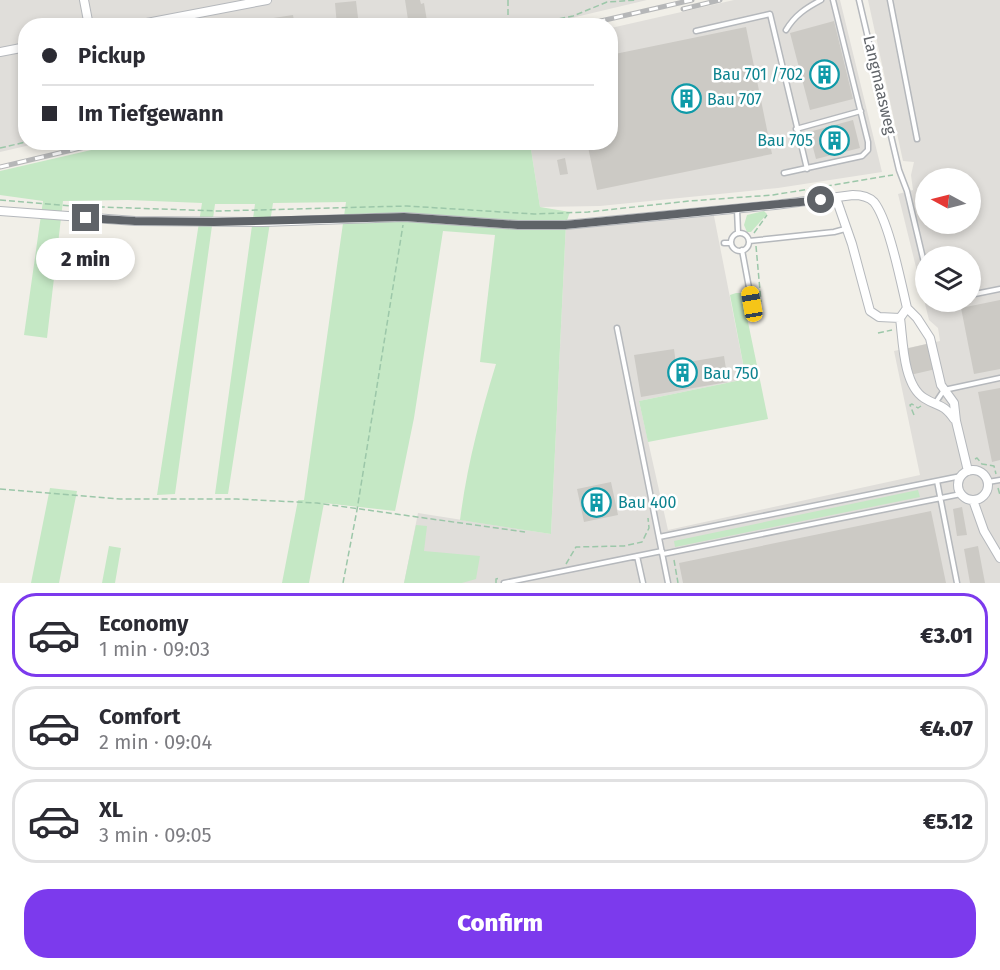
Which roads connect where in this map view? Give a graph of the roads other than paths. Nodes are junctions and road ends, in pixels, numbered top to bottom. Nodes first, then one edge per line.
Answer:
1 (84, 0) edge
2 (267, 0) edge
3 (821, 0) edge
4 (833, 0) edge
5 (859, 0) edge
6 (890, 0) edge
7 (87, 18) edge
8 (173, 18) edge
9 (786, 30) dead end
10 (696, 32) dead end
11 (18, 49) edge
12 (0, 52) edge
13 (861, 111) junction
14 (796, 129) junction
15 (917, 139) dead end
16 (807, 169) junction
17 (784, 173) dead end
18 (836, 198) junction
19 (736, 208) junction
20 (0, 211) edge
21 (845, 229) junction
22 (738, 232) junction
23 (749, 241) junction
24 (724, 243) dead end
25 (730, 243) junction
26 (920, 246) edge
27 (742, 250) junction
28 (1000, 288) edge
29 (981, 292) edge
30 (752, 304) dead end
31 (908, 308) junction
32 (900, 318) junction
33 (617, 328) dead end
34 (1000, 378) edge
35 (944, 390) junction
36 (935, 403) junction
37 (956, 421) junction
38 (965, 473) junction
39 (1000, 480) edge
40 (937, 481) junction
41 (988, 482) junction
42 (961, 494) junction
43 (940, 498) junction
44 (973, 500) junction
45 (659, 537) junction
46 (662, 553) junction
47 (637, 556) junction
48 (1000, 558) edge
49 (504, 583) edge
50 (643, 583) edge
51 (668, 583) edge
52 (957, 583) edge

1 - 7 street
2 - 8 street
3 - 9 lane
4 - 13 lane
5 - 26 lane, Langmaasweg
6 - 15 lane
10 - 14 lane
11 - 12 street
13 - 14 lane
13 - 16 lane
14 - 16 lane
16 - 17 lane
18 - 19 street
18 - 21 street
18 - 31 street
19 - 20 street
19 - 22 lane
21 - 23 lane
21 - 32 street
22 - 23 lane
22 - 25 lane
23 - 27 lane
24 - 25 lane
25 - 27 lane
27 - 30 lane
28 - 29 lane
31 - 32 street
31 - 35 street
32 - 36 street
33 - 45 lane
34 - 35 lane
35 - 36 lane
35 - 37 street
36 - 37 street
37 - 38 street
38 - 40 lane
38 - 41 street
38 - 42 street
39 - 41 lane
40 - 43 lane
40 - 45 lane
41 - 44 street
42 - 43 lane
42 - 44 street
43 - 46 lane
43 - 52 lane
44 - 48 street
45 - 46 lane
46 - 47 lane
46 - 51 lane
47 - 49 lane
47 - 50 lane

